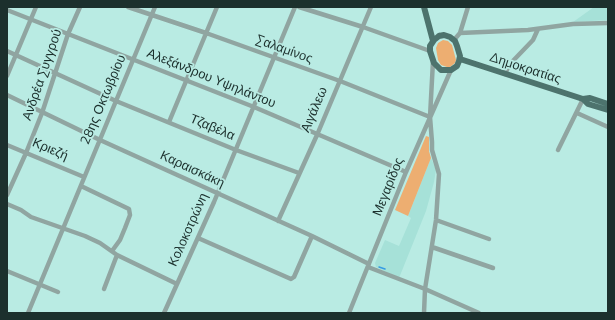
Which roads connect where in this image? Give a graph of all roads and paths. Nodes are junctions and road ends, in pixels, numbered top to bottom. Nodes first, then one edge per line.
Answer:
1 (36, 7) edge
2 (80, 7) edge
3 (128, 7) edge
4 (155, 7) edge
5 (217, 7) edge
6 (295, 7) edge
7 (299, 7) edge
8 (371, 7) edge
9 (424, 7) edge
10 (468, 7) edge
11 (7, 10) edge
12 (152, 15) junction
13 (31, 20) junction
14 (608, 23) edge
15 (364, 27) junction
16 (538, 29) junction
17 (206, 33) junction
18 (460, 33) junction
19 (68, 34) junction
20 (454, 40) junction
21 (433, 41) junction
22 (7, 51) edge
23 (430, 51) junction
24 (16, 55) junction
25 (274, 58) junction
26 (460, 58) junction
27 (133, 60) junction
28 (433, 61) junction
29 (451, 70) junction
30 (54, 73) junction
31 (505, 74) junction
32 (7, 76) edge
33 (187, 80) junction
34 (340, 81) junction
35 (7, 95) edge
36 (583, 99) junction
37 (116, 101) junction
38 (608, 104) edge
39 (254, 107) junction
40 (608, 110) edge
41 (42, 113) junction
42 (577, 113) junction
43 (430, 117) junction
44 (169, 122) junction
45 (608, 127) edge
46 (317, 135) junction
47 (100, 140) junction
48 (7, 144) edge
49 (236, 150) junction
50 (558, 150) dead end
51 (26, 153) junction
52 (406, 172) junction
53 (299, 173) junction
54 (84, 177) junction
55 (81, 186) junction
56 (217, 194) junction
57 (7, 195) edge
58 (7, 204) edge
59 (436, 220) junction
60 (278, 221) junction
61 (63, 229) junction
62 (312, 236) junction
63 (198, 238) junction
64 (489, 239) dead end
65 (432, 247) junction
66 (112, 251) junction
67 (117, 255) junction
68 (369, 266) junction
69 (493, 268) dead end
70 (7, 271) edge
71 (40, 284) junction
72 (178, 284) junction
73 (104, 289) dead end
74 (425, 289) junction
75 (58, 292) dead end
76 (28, 313) edge
77 (164, 313) edge
78 (349, 313) edge
79 (424, 313) edge
80 (479, 313) edge

1 - 13 street
2 - 19 street, Ανδρέα Συγγρού
3 - 12 street, Σαλαμίνος
4 - 12 street, 28ης Οκτωβρίου
5 - 17 street
6 - 25 street, Κολοκοτρώνη
7 - 15 street
8 - 15 street, Αιγάλεω
9 - 21 main road
10 - 18 street
11 - 13 street, Αλεξάνδρου Υψηλάντου
12 - 17 street, Σαλαμίνος
12 - 27 street, 28ης Οκτωβρίου
13 - 19 street, Αλεξάνδρου Υψηλάντου
13 - 24 street
14 - 16 street
15 - 23 street
15 - 34 street, Αιγάλεω
16 - 18 street
16 - 31 street
17 - 25 street, Σαλαμίνος
17 - 33 street
18 - 20 street
19 - 27 street, Αλεξάνδρου Υψηλάντου
19 - 30 street, Ανδρέα Συγγρού
20 - 21 main road
20 - 26 main road
21 - 23 main road
22 - 24 street, Τζαβέλα
23 - 28 main road
24 - 30 street, Τζαβέλα
24 - 32 street
25 - 34 street, Σαλαμίνος
25 - 39 street, Κολοκοτρώνη
26 - 29 main road
26 - 31 main road, Δημοκρατίας
27 - 33 street, Αλεξάνδρου Υψηλάντου
27 - 37 street, 28ης Οκτωβρίου
28 - 29 main road
28 - 43 street
29 - 43 street, Μεγαρίδος
30 - 37 street, Τζαβέλα
30 - 41 street, Ανδρέα Συγγρού
31 - 36 main road, Δημοκρατίας
33 - 39 street, Αλεξάνδρου Υψηλάντου
33 - 44 street
34 - 43 street, Σαλαμίνος
34 - 46 street, Αιγάλεω
35 - 41 street, Καραισκάκη
36 - 38 main road, Δημοκρατίας
36 - 40 main road, Δημοκρατίας
36 - 42 street
37 - 44 street, Τζαβέλα
37 - 47 street, 28ης Οκτωβρίου
39 - 46 street, Αλεξάνδρου Υψηλάντου
39 - 49 street, Κολοκοτρώνη
41 - 47 street, Καραισκάκη
41 - 51 street, Ανδρέα Συγγρού
42 - 45 street
42 - 50 street
43 - 52 street, Μεγαρίδος
43 - 59 street
44 - 49 street, Τζαβέλα
46 - 52 street, Αλεξάνδρου Υψηλάντου
46 - 53 street, Αιγάλεω
47 - 54 street, 28ης Οκτωβρίου
47 - 56 street, Καραισκάκη
48 - 51 street, Κριεζή
49 - 53 street, Τζαβέλα
49 - 56 street, Κολοκοτρώνη
51 - 54 street, Κριεζή
51 - 57 street, Ανδρέα Συγγρού
52 - 68 street, Μεγαρίδος
53 - 60 street, Αιγάλεω
54 - 55 street, 28ης Οκτωβρίου
55 - 61 street, 28ης Οκτωβρίου
55 - 66 street
56 - 60 street, Καραισκάκη
56 - 63 street, Κολοκοτρώνη
58 - 61 street
59 - 64 street
59 - 65 street
60 - 62 street, Καραισκάκη
61 - 66 street
61 - 71 street, 28ης Οκτωβρίου
62 - 63 street
62 - 68 street, Καραισκάκη
63 - 72 street, Κολοκοτρώνη
65 - 69 street
65 - 74 street
66 - 67 street
67 - 72 street
67 - 73 street
68 - 74 street, Καραισκάκη
68 - 78 street, Μεγαρίδος
70 - 71 street
71 - 75 street
71 - 76 street, 28ης Οκτωβρίου
72 - 77 street, Κολοκοτρώνη
74 - 79 street
74 - 80 street, Καραισκάκη

